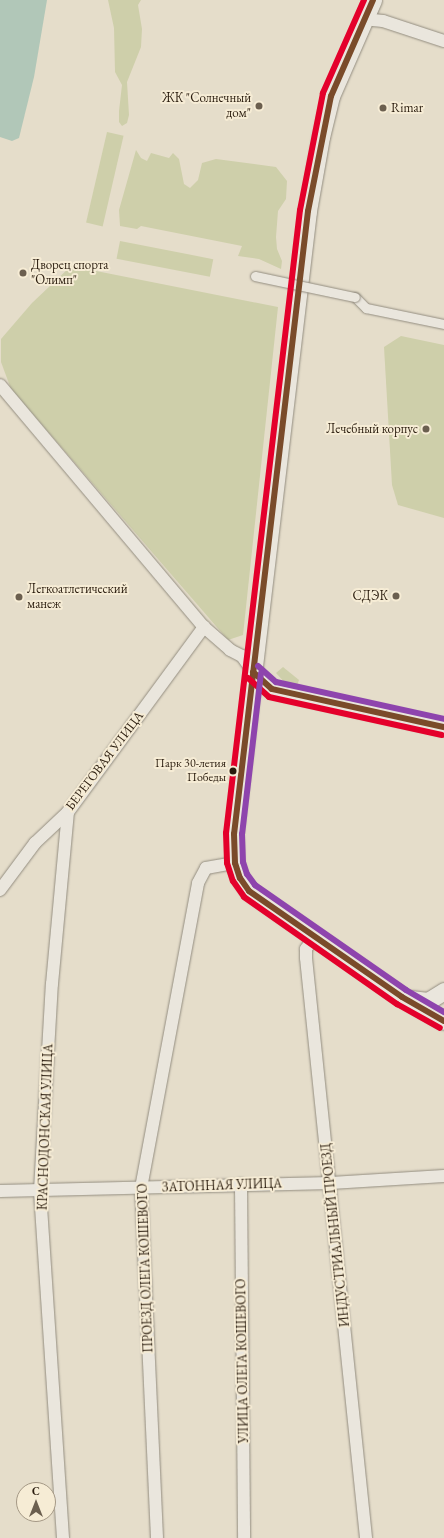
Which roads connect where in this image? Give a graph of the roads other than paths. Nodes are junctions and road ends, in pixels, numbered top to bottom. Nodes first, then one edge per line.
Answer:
1 (373, 0) edge
2 (363, 19) junction
3 (444, 41) edge
4 (255, 276) dead end
5 (444, 324) edge
6 (0, 385) edge
7 (204, 627) junction
8 (253, 672) junction
9 (444, 727) edge
10 (68, 812) junction
11 (235, 863) junction
12 (0, 890) edge
13 (315, 936) junction
14 (444, 991) edge
15 (402, 997) junction
16 (444, 1020) edge
17 (444, 1176) edge
18 (331, 1183) junction
19 (241, 1184) junction
20 (140, 1188) junction
21 (40, 1190) junction
22 (0, 1191) edge
23 (64, 1538) edge
24 (157, 1538) edge
25 (244, 1538) edge
26 (366, 1538) edge

1 - 2 main road
2 - 3 street
2 - 8 main road
4 - 5 street, bridge
6 - 7 street
7 - 8 street
7 - 10 street, БЕРЕГОВАЯ УЛИЦА
8 - 9 main road
8 - 11 main road
10 - 12 street, БЕРЕГОВАЯ УЛИЦА
10 - 21 street, КРАСНОДОНСКАЯ УЛИЦА
11 - 13 main road
11 - 20 street, ПРОЕЗД ОЛЕГА КОШЕВОГО
13 - 15 main road
13 - 18 street, ИНДУСТРИАЛЬНЫЙ ПРОЕЗД
14 - 15 main road
15 - 16 main road
17 - 18 street, ЗАТОННАЯ УЛИЦА
18 - 19 street, ЗАТОННАЯ УЛИЦА
18 - 26 street, ИНДУСТРИАЛЬНЫЙ ПРОЕЗД
19 - 20 street, ЗАТОННАЯ УЛИЦА
19 - 25 street, УЛИЦА ОЛЕГА КОШЕВОГО
20 - 21 street, ЗАТОННАЯ УЛИЦА
20 - 24 street, ПРОЕЗД ОЛЕГА КОШЕВОГО
21 - 22 street, ЗАТОННАЯ УЛИЦА
21 - 23 street, КРАСНОДОНСКАЯ УЛИЦА

